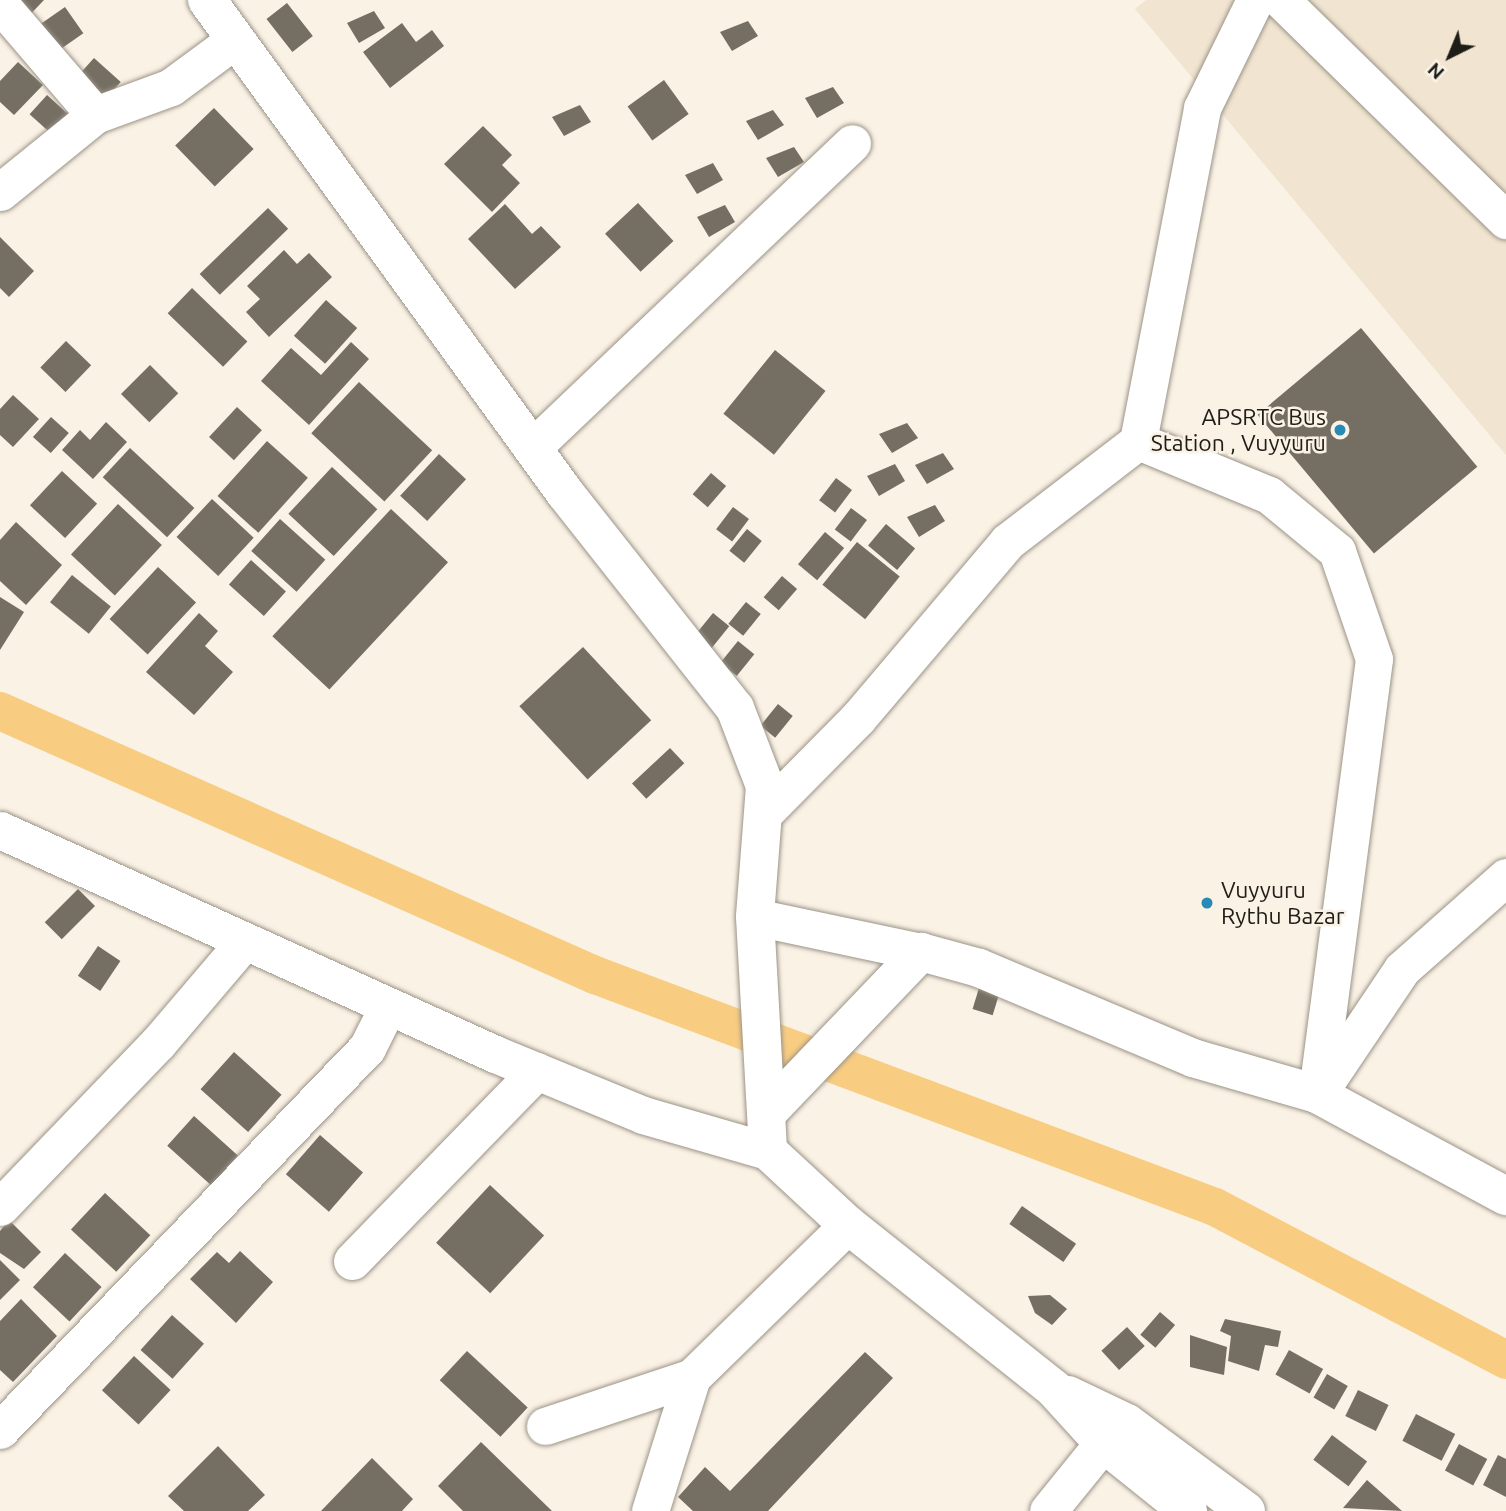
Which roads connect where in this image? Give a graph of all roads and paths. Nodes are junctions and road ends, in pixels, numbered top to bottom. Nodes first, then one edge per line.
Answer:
1 (207, 0) edge
2 (1255, 0) edge
3 (1281, 0) edge
4 (0, 4) edge
5 (232, 42) junction
6 (95, 115) junction
7 (852, 143) dead end
8 (0, 192) edge
9 (1506, 220) edge
10 (1138, 440) junction
11 (532, 448) junction
12 (765, 812) junction
13 (0, 830) edge
14 (1506, 877) edge
15 (755, 917) junction
16 (244, 942) junction
17 (920, 952) junction
18 (387, 1006) junction
19 (537, 1071) junction
20 (1317, 1094) junction
21 (767, 1114) junction
22 (768, 1152) junction
23 (1506, 1196) edge
24 (0, 1207) edge
25 (848, 1225) junction
26 (352, 1261) dead end
27 (692, 1377) junction
28 (1054, 1388) junction
29 (545, 1426) dead end
30 (0, 1430) edge
31 (1103, 1443) junction
32 (650, 1511) edge
33 (1048, 1511) edge
34 (1188, 1511) edge
35 (1246, 1511) edge

1 - 5 main road
2 - 10 street
3 - 9 street
4 - 6 street
5 - 6 street
5 - 11 main road
6 - 8 street
7 - 11 street
10 - 12 street
10 - 20 street
11 - 12 main road
12 - 15 main road
13 - 16 street
14 - 20 street
15 - 17 street
15 - 21 main road
16 - 18 street
16 - 24 street
17 - 20 main road
17 - 21 main road
18 - 19 street
18 - 30 street
19 - 22 street
19 - 26 street
20 - 23 main road
21 - 22 main road
22 - 25 main road
25 - 27 street
25 - 28 main road
27 - 29 street
27 - 32 street
28 - 31 main road
28 - 35 main road
31 - 33 street
31 - 34 main road

